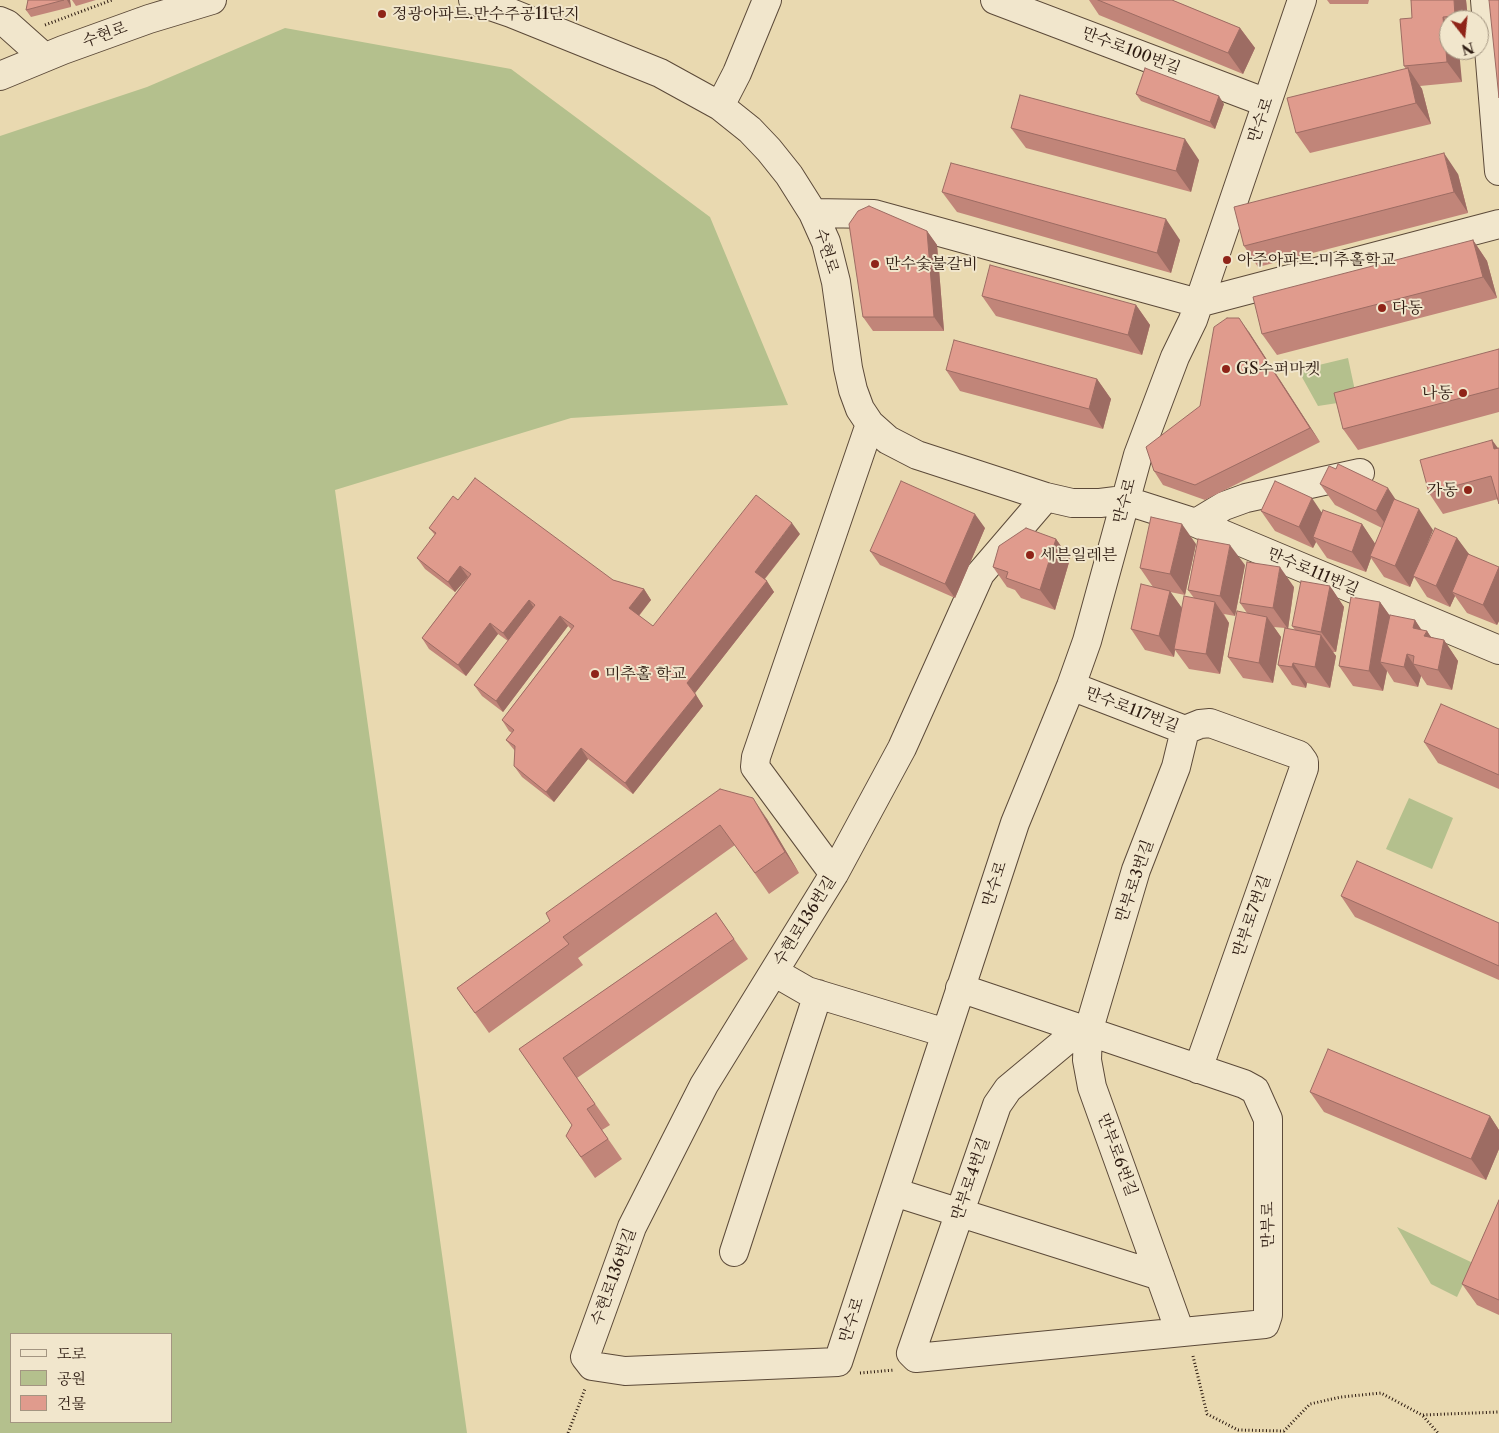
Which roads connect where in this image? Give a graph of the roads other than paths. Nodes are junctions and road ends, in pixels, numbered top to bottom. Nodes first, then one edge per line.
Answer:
1 (212, 0) edge
2 (473, 0) edge
3 (767, 0) edge
4 (995, 0) edge
5 (1302, 0) edge
6 (1485, 0) edge
7 (514, 6) edge
8 (0, 21) edge
9 (44, 57) junction
10 (0, 76) edge
11 (1267, 103) junction
12 (720, 106) junction
13 (1499, 172) edge
14 (813, 213) junction
15 (1499, 224) edge
16 (1198, 303) junction
17 (870, 424) junction
18 (1360, 473) edge
19 (1046, 497) junction
20 (1124, 500) junction
21 (1196, 523) junction
22 (1499, 650) edge
23 (1071, 686) junction
24 (1185, 730) junction
25 (1304, 762) joint
26 (834, 874) junction
27 (774, 972) junction
28 (960, 988) junction
29 (818, 994) junction
30 (1084, 1030) junction
31 (946, 1033) junction
32 (1198, 1069) junction
33 (894, 1192) junction
34 (959, 1214) junction
35 (734, 1252) dead end
36 (1160, 1276) junction
37 (1180, 1332) junction
38 (916, 1358) joint
39 (590, 1362) joint

1 - 9 street, 수현로
2 - 7 street, 수현로
3 - 12 street
4 - 11 street, 만수로100번길
5 - 11 street, 만수로
6 - 13 street
7 - 12 street, 수현로
8 - 9 street
9 - 10 street, 수현로
11 - 16 street, 만수로
12 - 14 street, 수현로
14 - 16 street
14 - 17 street, 수현로
15 - 16 street
16 - 20 street, 만수로
17 - 19 street, 수현로
17 - 26 street
18 - 21 street
19 - 20 street, 수현로
19 - 26 street, 수현로136번길
20 - 21 street, 만수로111번길
20 - 23 street, 만수로
21 - 22 street, 만수로111번길
23 - 24 street, 만수로117번길
23 - 28 street, 만수로
24 - 25 street, 만수로117번길
24 - 30 street, 만부로3번길
25 - 32 street, 만부로7번길
26 - 27 street, 수현로136번길
27 - 29 street
27 - 39 street, 수현로136번길
28 - 30 street, 만부로
28 - 31 street, 만수로
29 - 31 street
29 - 35 street
30 - 32 street, 만부로
30 - 34 street, 만부로4번길
30 - 36 street, 만부로6번길
31 - 33 street, 만수로
32 - 37 street, 만부로
33 - 34 street
33 - 39 street, 만수로
34 - 36 street
34 - 38 street, 만부로4번길
36 - 37 street, 만부로6번길
37 - 38 street, 만부로

